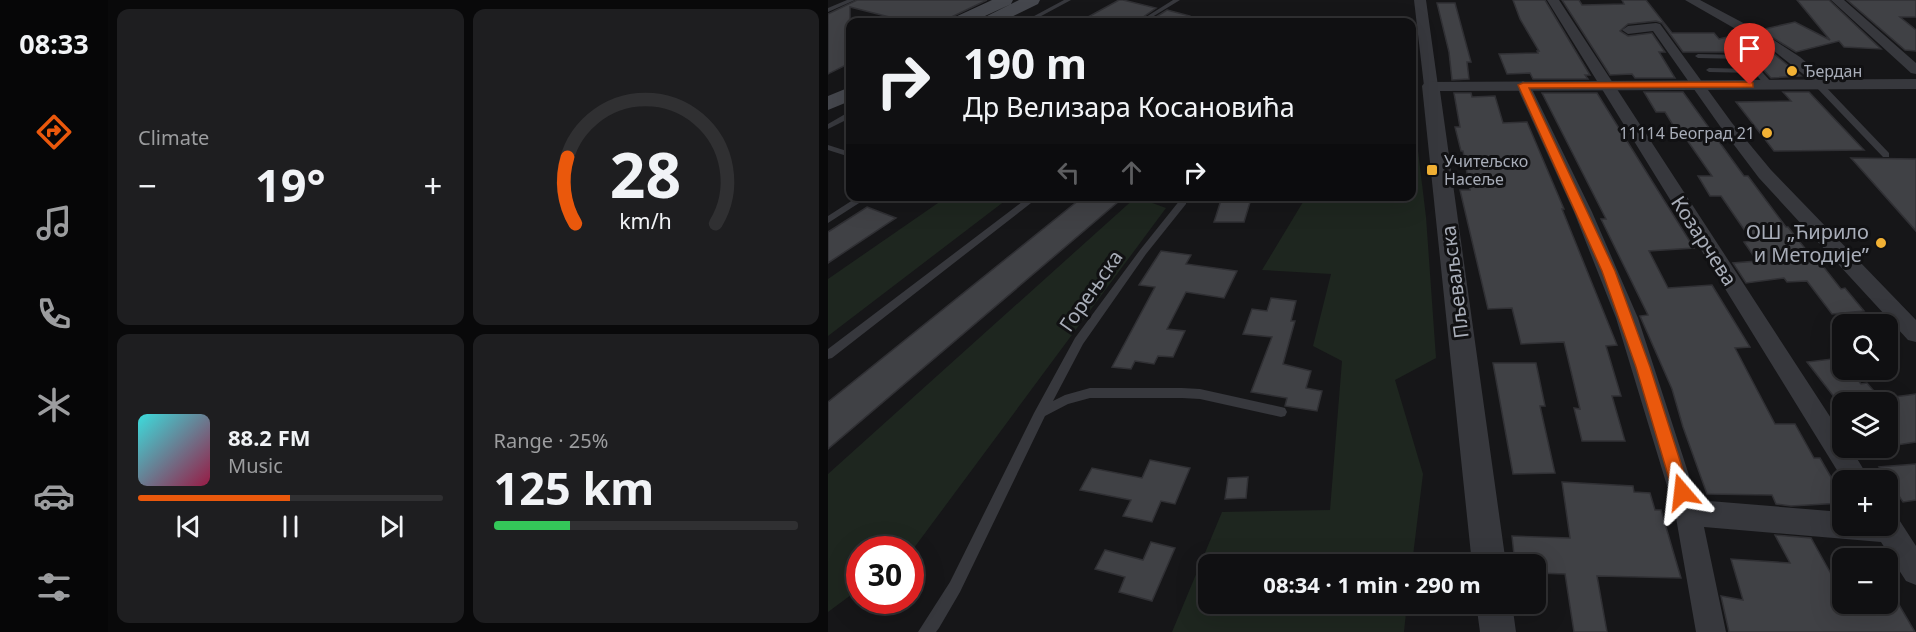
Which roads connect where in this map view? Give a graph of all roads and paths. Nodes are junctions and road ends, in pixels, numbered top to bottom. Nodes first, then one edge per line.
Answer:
1 (852, 0) edge
2 (1005, 0) edge
3 (1032, 0) edge
4 (1068, 0) edge
5 (1177, 0) edge
6 (1420, 0) edge
7 (1553, 0) edge
8 (1691, 0) edge
9 (1837, 0) edge
10 (828, 10) edge
11 (967, 18) edge
12 (996, 18) edge
13 (1034, 18) edge
14 (1148, 18) edge
15 (1628, 30) dead end
16 (1737, 47) dead end
17 (1698, 56) dead end
18 (1745, 57) junction
19 (1709, 70) dead end
20 (1916, 70) edge
21 (1757, 71) junction
22 (846, 78) edge
23 (1916, 84) edge
24 (1523, 85) junction
25 (1605, 85) junction
26 (1697, 85) junction
27 (1769, 85) junction
28 (1822, 85) junction
29 (1431, 86) junction
30 (828, 87) edge
31 (846, 95) edge
32 (828, 104) edge
33 (846, 118) edge
34 (828, 127) edge
35 (828, 147) edge
36 (846, 154) edge
37 (1886, 154) dead end
38 (858, 201) edge
39 (1029, 201) edge
40 (1183, 202) dead end
41 (828, 220) edge
42 (1916, 334) edge
43 (828, 354) edge
44 (1044, 411) junction
45 (1281, 412) dead end
46 (1851, 470) edge
47 (1688, 513) junction
48 (1832, 523) edge
49 (1894, 536) edge
50 (1488, 554) edge
51 (1912, 559) edge
52 (1496, 614) edge
53 (926, 632) edge
54 (1498, 632) edge
55 (1711, 632) edge

1 - 10 lane
2 - 11 main road
3 - 12 main road
4 - 13 lane
5 - 14 lane
6 - 29 street, Пљеваљска
7 - 25 street, Козарчева
8 - 28 street
9 - 20 street
15 - 26 street
16 - 18 lane
17 - 18 lane
18 - 21 lane
19 - 21 lane
21 - 27 lane
22 - 30 main road
23 - 28 street
24 - 25 street
24 - 29 street
24 - 47 street
25 - 26 street
25 - 46 street, Козарчева
26 - 27 street
26 - 42 street
27 - 28 street
28 - 37 lane
29 - 50 street, Пљеваљска
31 - 32 main road
33 - 34 lane
35 - 36 lane
38 - 41 lane
39 - 43 lane
40 - 44 lane, Горењска
44 - 45 lane
44 - 53 lane, Горењска
47 - 48 street
47 - 55 street
49 - 51 street
52 - 54 street

